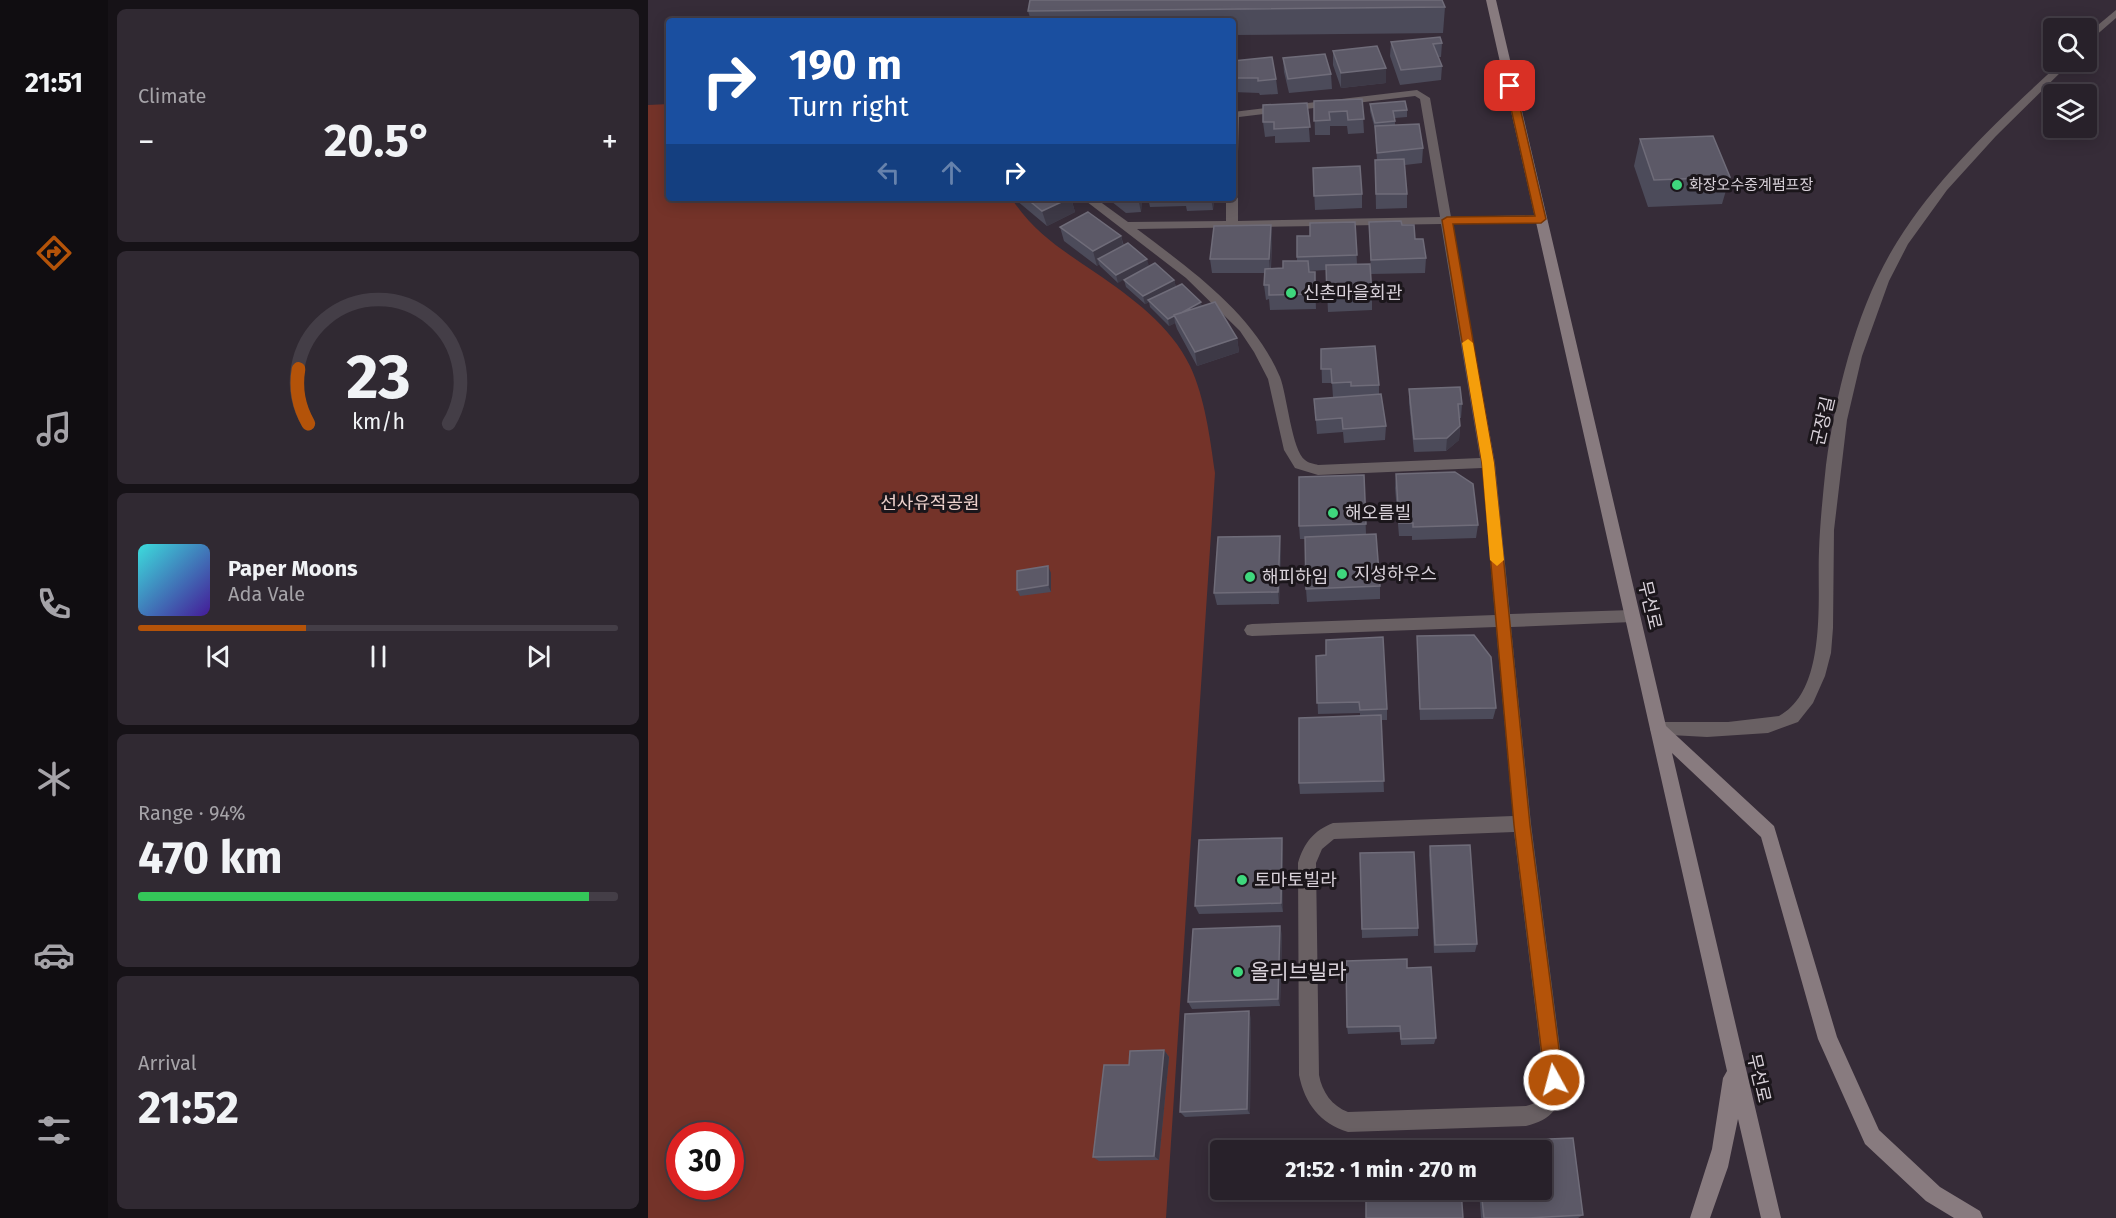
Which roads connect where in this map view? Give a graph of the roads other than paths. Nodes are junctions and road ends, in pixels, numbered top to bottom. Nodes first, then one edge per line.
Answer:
1 (1491, 0) edge
2 (2116, 13) edge
3 (2097, 31) edge
4 (2055, 72) edge
5 (1236, 115) edge
6 (1092, 201) edge
7 (1232, 201) edge
8 (1541, 219) junction
9 (1447, 220) junction
10 (1232, 224) junction
11 (1125, 226) junction
12 (1488, 463) junction
13 (1632, 616) junction
14 (1503, 620) junction
15 (1252, 630) dead end
16 (1658, 729) junction
17 (1522, 825) junction
18 (1734, 1059) junction
19 (1700, 1218) edge
20 (1770, 1218) edge
21 (1973, 1218) edge

1 - 8 street, 무선로
2 - 3 street
4 - 16 street, 군장길
5 - 9 street
6 - 11 street
7 - 10 street
8 - 9 street
8 - 13 street, 무선로
9 - 10 street
9 - 12 street
10 - 11 street
11 - 12 street
12 - 14 street
13 - 14 street
13 - 16 street, 무선로
14 - 15 street
14 - 17 street
16 - 18 street, 무선로
16 - 21 street
17 - 17 street
18 - 19 street
18 - 20 street, 무선로

